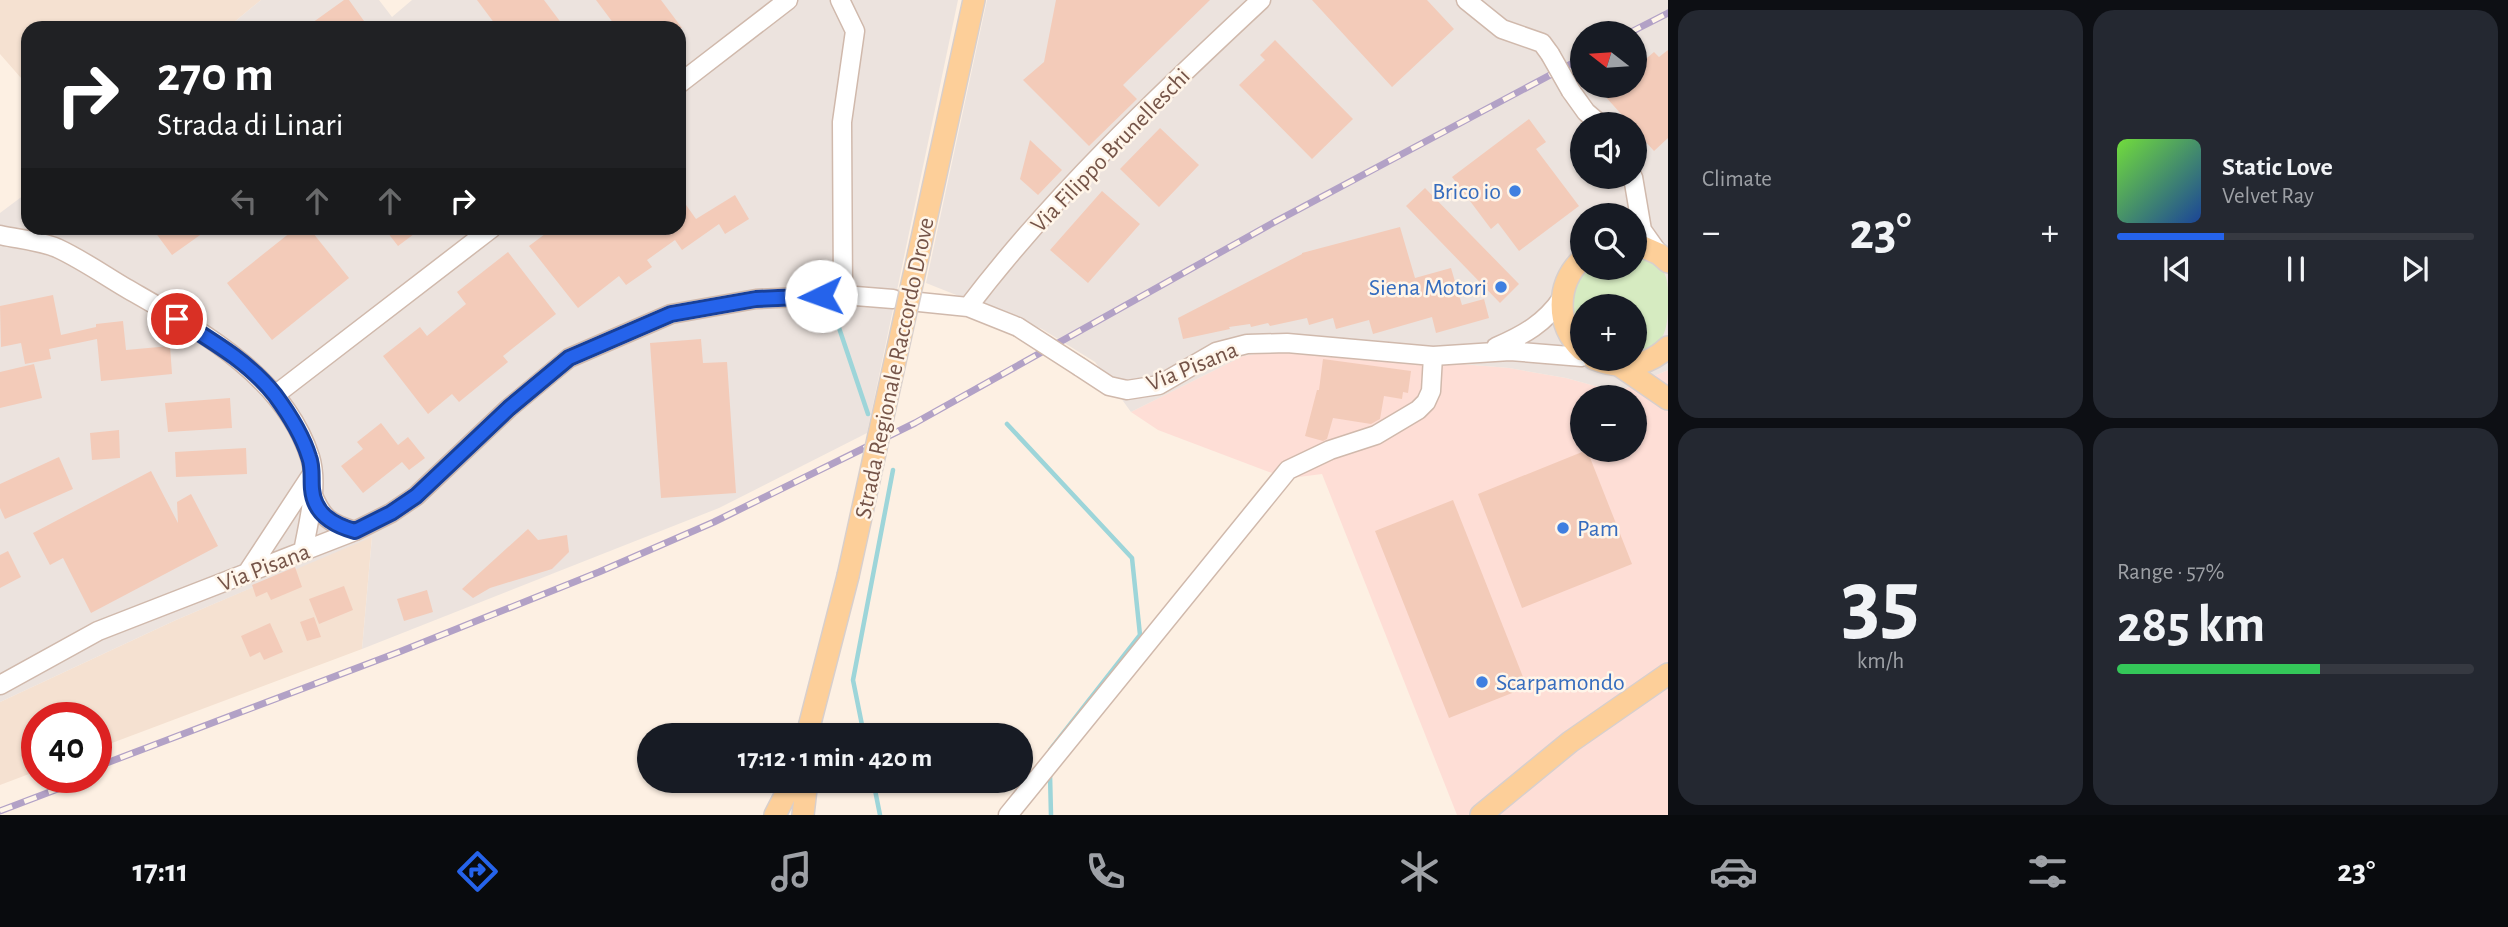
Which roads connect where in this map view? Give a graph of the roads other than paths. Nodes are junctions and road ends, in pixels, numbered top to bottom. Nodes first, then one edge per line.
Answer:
1 (788, 0) edge
2 (839, 0) edge
3 (974, 0) edge
4 (1261, 0) edge
5 (1466, 0) edge
6 (686, 79) edge
7 (1587, 112) edge
8 (1635, 189) edge
9 (0, 235) edge
10 (483, 235) edge
11 (1647, 250) edge
12 (1664, 258) edge
13 (1570, 274) edge
14 (843, 295) junction
15 (1562, 298) junction
16 (892, 299) dead end
17 (919, 302) dead end
18 (968, 307) junction
19 (1570, 335) edge
20 (1668, 347) edge
21 (1486, 351) junction
22 (1433, 356) junction
23 (1570, 356) edge
24 (1647, 361) edge
25 (1627, 371) edge
26 (275, 395) junction
27 (1668, 399) edge
28 (312, 474) junction
29 (312, 493) junction
30 (282, 520) junction
31 (355, 531) junction
32 (303, 552) junction
33 (247, 573) junction
34 (848, 576) junction
35 (1666, 677) edge
36 (0, 685) edge
37 (810, 723) edge
38 (821, 723) edge
39 (786, 793) edge
40 (790, 793) edge
41 (806, 793) edge
42 (775, 815) edge
43 (784, 815) edge
44 (803, 815) edge
45 (1008, 815) edge
46 (1481, 815) edge

1 - 6 street
2 - 14 street
3 - 34 main road, Strada Regionale Raccordo Drove, bridge
4 - 18 street, Via Filippo Brunelleschi
5 - 7 street, bridge
8 - 12 street
9 - 26 street
10 - 26 street
11 - 12 main road
13 - 15 main road, Via Pisana
14 - 16 street, Via Pisana
14 - 31 street, Via Pisana
15 - 19 main road
15 - 21 street, Via Pisana
17 - 18 street, Via Pisana
18 - 22 street, Via Pisana, bridge
20 - 24 main road
21 - 22 street, Via Pisana
21 - 23 street, Via Pisana
22 - 45 street
25 - 27 main road
26 - 28 street
28 - 29 street
28 - 30 street
29 - 31 street
29 - 32 street
30 - 32 street
30 - 33 street
31 - 32 street, Via Pisana
32 - 33 street, Via Pisana
33 - 36 street, Via Pisana
34 - 37 main road, Strada Regionale Raccordo Drove
34 - 38 main road
35 - 46 main road
39 - 42 main road
40 - 43 main road
41 - 44 main road

